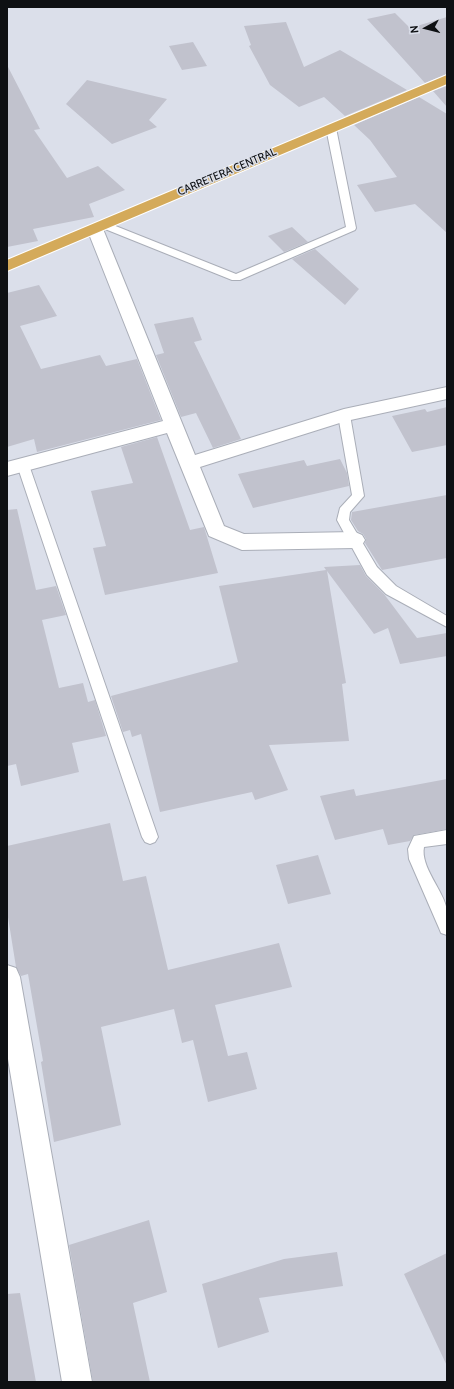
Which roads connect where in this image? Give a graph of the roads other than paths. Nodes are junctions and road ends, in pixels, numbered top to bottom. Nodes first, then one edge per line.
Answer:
1 (447, 79) edge
2 (331, 128) junction
3 (99, 227) junction
4 (7, 266) edge
5 (447, 393) edge
6 (344, 415) junction
7 (173, 425) junction
8 (189, 464) junction
9 (15, 467) edge
10 (355, 540) junction
11 (447, 622) edge
12 (150, 837) dead end
13 (447, 837) edge
14 (447, 928) edge
15 (7, 977) edge
16 (10, 1011) edge
17 (77, 1382) edge

1 - 2 highway, CARRETERA CENTRAL
2 - 3 highway, CARRETERA CENTRAL
2 - 3 lane
3 - 4 highway, CARRETERA CENTRAL
3 - 7 street
5 - 6 street
6 - 8 street
6 - 10 lane
7 - 8 street
7 - 9 street
8 - 10 street
9 - 12 lane
10 - 11 lane
13 - 14 lane
15 - 16 street
16 - 17 street

